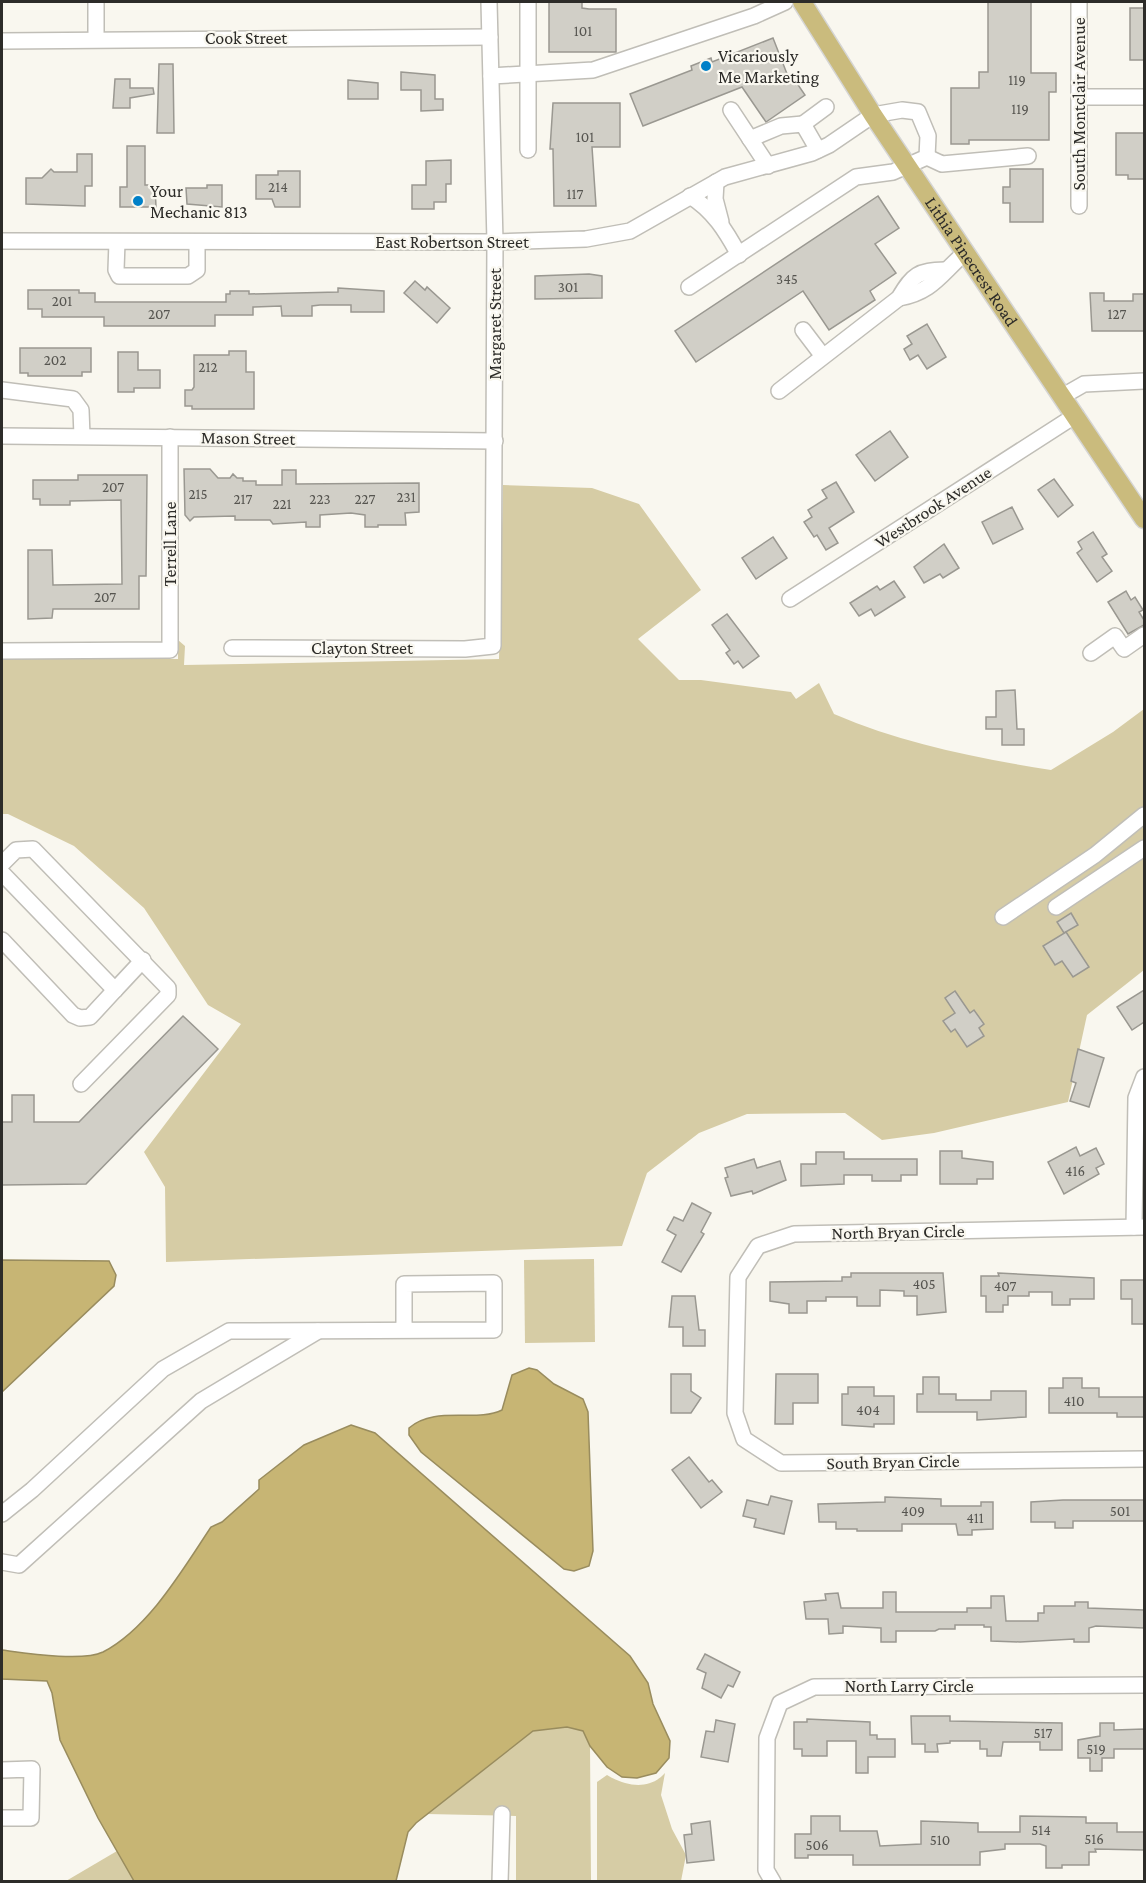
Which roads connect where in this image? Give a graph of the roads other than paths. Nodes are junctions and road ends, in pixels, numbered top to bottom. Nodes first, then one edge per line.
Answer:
1 (96, 2) edge
2 (489, 2) edge
3 (528, 2) edge
4 (785, 2) edge
5 (802, 2) edge
6 (1079, 2) edge
7 (490, 37) junction
8 (96, 39) junction
9 (2, 41) edge
10 (528, 75) junction
11 (491, 76) junction
12 (1079, 98) junction
13 (1144, 98) edge
14 (826, 107) dead end
15 (731, 110) dead end
16 (873, 115) junction
17 (803, 124) junction
18 (750, 139) junction
19 (528, 150) dead end
20 (818, 150) junction
21 (1028, 156) dead end
22 (927, 157) junction
23 (907, 165) junction
24 (768, 166) junction
25 (716, 182) junction
26 (690, 196) junction
27 (1079, 206) dead end
28 (721, 222) junction
29 (2, 241) edge
30 (117, 242) junction
31 (197, 242) junction
32 (495, 242) junction
33 (966, 252) junction
34 (739, 255) junction
35 (689, 287) dead end
36 (803, 330) dead end
37 (822, 355) junction
38 (1144, 381) edge
39 (2, 390) edge
40 (779, 391) dead end
41 (1063, 396) junction
42 (1076, 415) junction
43 (2, 436) edge
44 (82, 436) junction
45 (170, 438) junction
46 (495, 441) junction
47 (1142, 511) edge
48 (790, 599) dead end
49 (1144, 635) edge
50 (493, 646) joint
51 (232, 648) dead end
52 (2, 651) edge
53 (1091, 653) dead end
54 (1144, 815) edge
55 (1144, 848) edge
56 (2, 864) edge
57 (2, 873) edge
58 (1056, 907) dead end
59 (1004, 916) dead end
60 (2, 940) edge
61 (143, 960) junction
62 (115, 990) junction
63 (1144, 1077) edge
64 (81, 1084) dead end
65 (1139, 1227) edge
66 (404, 1330) junction
67 (318, 1331) junction
68 (738, 1345) joint
69 (1144, 1459) edge
70 (2, 1514) edge
71 (2, 1562) edge
72 (1144, 1685) edge
73 (2, 1770) edge
74 (502, 1814) dead end
75 (2, 1818) edge
76 (500, 1881) edge
77 (774, 1881) edge

1 - 8 street
2 - 7 street, Margaret Street
3 - 10 street
4 - 10 street
5 - 16 main road, Lithia Pinecrest Road
6 - 12 street, South Montclair Avenue
7 - 8 street, Cook Street
7 - 11 street, Margaret Street
8 - 9 street, Cook Street
10 - 11 street
10 - 19 street
11 - 32 street, Margaret Street
12 - 13 street
12 - 27 street, South Montclair Avenue
14 - 17 street
15 - 18 street
16 - 20 street, East Robertson Street
16 - 22 street
16 - 23 main road, Lithia Pinecrest Road
17 - 18 street
17 - 20 street
18 - 24 street
20 - 24 street, East Robertson Street
21 - 22 street
22 - 23 street
23 - 33 main road, Lithia Pinecrest Road
23 - 34 street
24 - 25 street, East Robertson Street
25 - 26 street, East Robertson Street
25 - 28 street
26 - 28 street
26 - 32 street, East Robertson Street
28 - 34 street
29 - 30 street, East Robertson Street
30 - 31 street, East Robertson Street
30 - 31 street
31 - 32 street, East Robertson Street
32 - 46 street, Margaret Street
33 - 37 street
33 - 41 main road, Lithia Pinecrest Road
34 - 35 street
36 - 37 street
37 - 40 street
38 - 41 street
39 - 44 street
41 - 42 main road, Lithia Pinecrest Road
42 - 47 main road, Lithia Pinecrest Road
42 - 48 street, Westbrook Avenue
43 - 44 street, Mason Street
44 - 45 street, Mason Street
45 - 46 street, Mason Street
45 - 52 street, Terrell Lane
46 - 50 street, Margaret Street
49 - 53 street
50 - 51 street, Clayton Street
54 - 59 street
55 - 58 street
56 - 61 street
57 - 62 street
60 - 62 street
61 - 62 street
61 - 64 street
63 - 65 street
65 - 68 street, North Bryan Circle
66 - 66 street
66 - 67 street
67 - 70 street
67 - 71 street
68 - 69 street, South Bryan Circle
72 - 77 street, North Larry Circle
73 - 75 street
74 - 76 street

